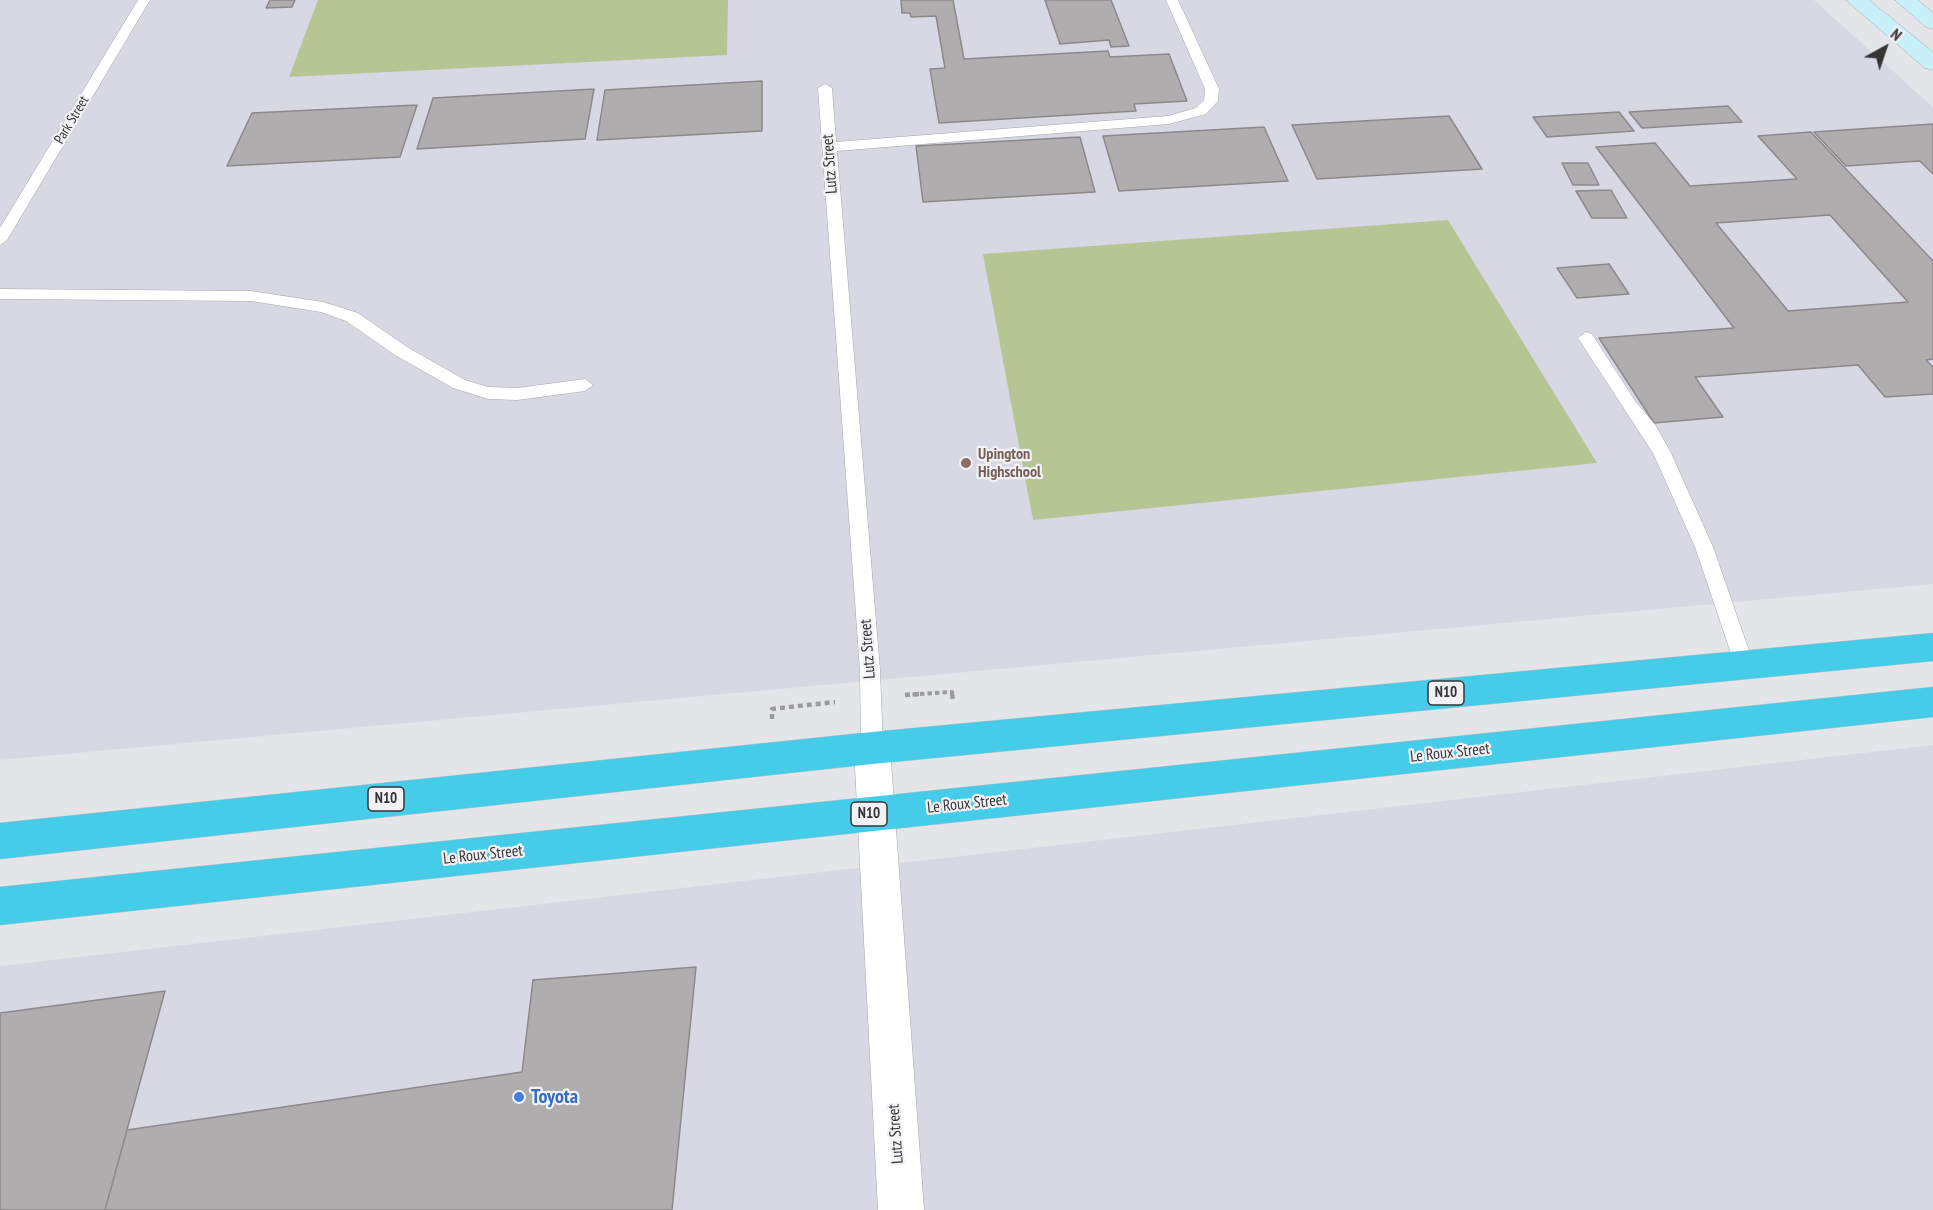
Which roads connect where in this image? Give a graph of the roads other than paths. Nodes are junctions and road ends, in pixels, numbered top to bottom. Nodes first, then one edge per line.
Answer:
1 (144, 0) edge
2 (1172, 0) edge
3 (1857, 0) edge
4 (1905, 0) edge
5 (1933, 23) edge
6 (1933, 63) edge
7 (825, 88) dead end
8 (829, 147) junction
9 (0, 240) edge
10 (0, 294) edge
11 (1586, 338) dead end
12 (585, 385) dead end
13 (1933, 647) edge
14 (1744, 665) junction
15 (1933, 702) edge
16 (872, 747) junction
17 (876, 813) junction
18 (0, 841) edge
19 (0, 906) edge
20 (901, 1210) edge

1 - 9 lane, Park Street
2 - 8 lane
3 - 6 street
4 - 5 street
7 - 8 lane, Lutz Street
8 - 16 lane, Lutz Street
10 - 12 lane
11 - 14 lane
13 - 14 highway, N10
14 - 16 highway, N10
15 - 17 highway, Le Roux Street / N10
16 - 17 street, Lutz Street
16 - 18 highway, N10
17 - 19 highway, Le Roux Street / N10
17 - 20 street, Lutz Street

